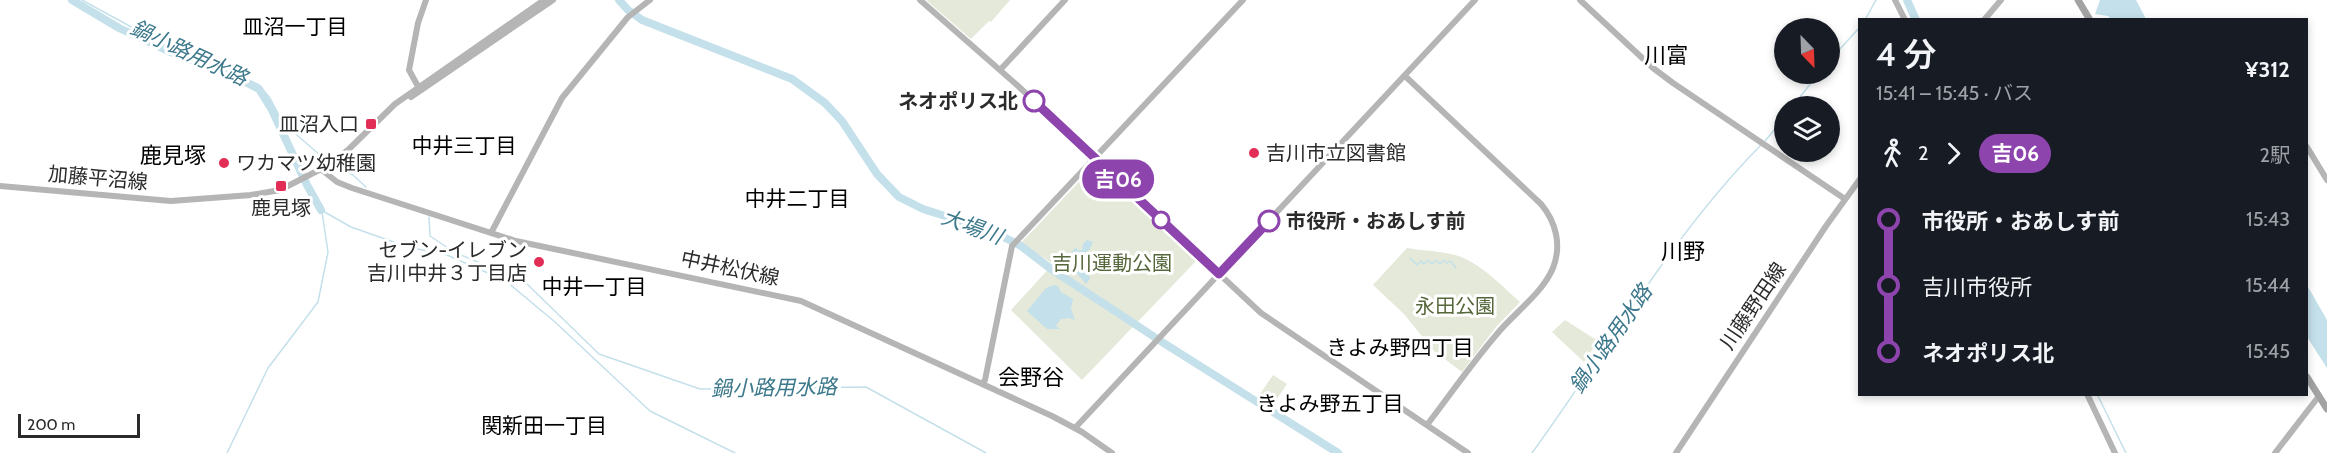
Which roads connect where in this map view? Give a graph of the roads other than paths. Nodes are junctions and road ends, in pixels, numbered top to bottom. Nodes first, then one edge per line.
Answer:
1 (426, 0) edge
2 (544, 0) edge
3 (554, 0) edge
4 (650, 0) edge
5 (920, 0) edge
6 (1065, 0) edge
7 (1243, 0) edge
8 (1475, 0) edge
9 (1580, 0) edge
10 (1895, 0) edge
11 (2001, 0) edge
12 (2078, 0) edge
13 (1904, 18) edge
14 (1986, 18) edge
15 (2089, 18) edge
16 (1000, 70) junction
17 (1405, 76) junction
18 (419, 89) junction
19 (2308, 149) edge
20 (1095, 158) junction
21 (322, 170) junction
22 (2327, 180) edge
23 (1858, 182) edge
24 (0, 186) edge
25 (1845, 199) junction
26 (491, 233) junction
27 (1219, 274) junction
28 (2308, 378) edge
29 (982, 384) junction
30 (2087, 396) edge
31 (2319, 396) junction
32 (2327, 409) edge
33 (1427, 425) junction
34 (1075, 428) junction
35 (1112, 453) edge
36 (1468, 453) edge
37 (1676, 453) edge
38 (2115, 453) edge
39 (2275, 453) edge

1 - 18 street
2 - 18 street, 加藤平沼線
3 - 18 street, 加藤平沼線
4 - 26 street
5 - 16 street
6 - 16 street
7 - 20 street
8 - 17 street
9 - 25 street
10 - 13 street
11 - 14 street
12 - 15 main road
16 - 20 street
17 - 27 street
17 - 33 street
18 - 21 street, 加藤平沼線
19 - 22 street
20 - 27 street
20 - 29 street
21 - 24 street, 加藤平沼線
21 - 26 street, 中井松伏線
23 - 25 street, 川藤野田線
25 - 37 street, 川藤野田線
26 - 29 street, 中井松伏線
27 - 33 street
27 - 34 street
28 - 31 main road
29 - 34 street, 中井松伏線
30 - 38 street
31 - 32 main road
31 - 39 street
33 - 36 street
34 - 35 street, 中井松伏線

